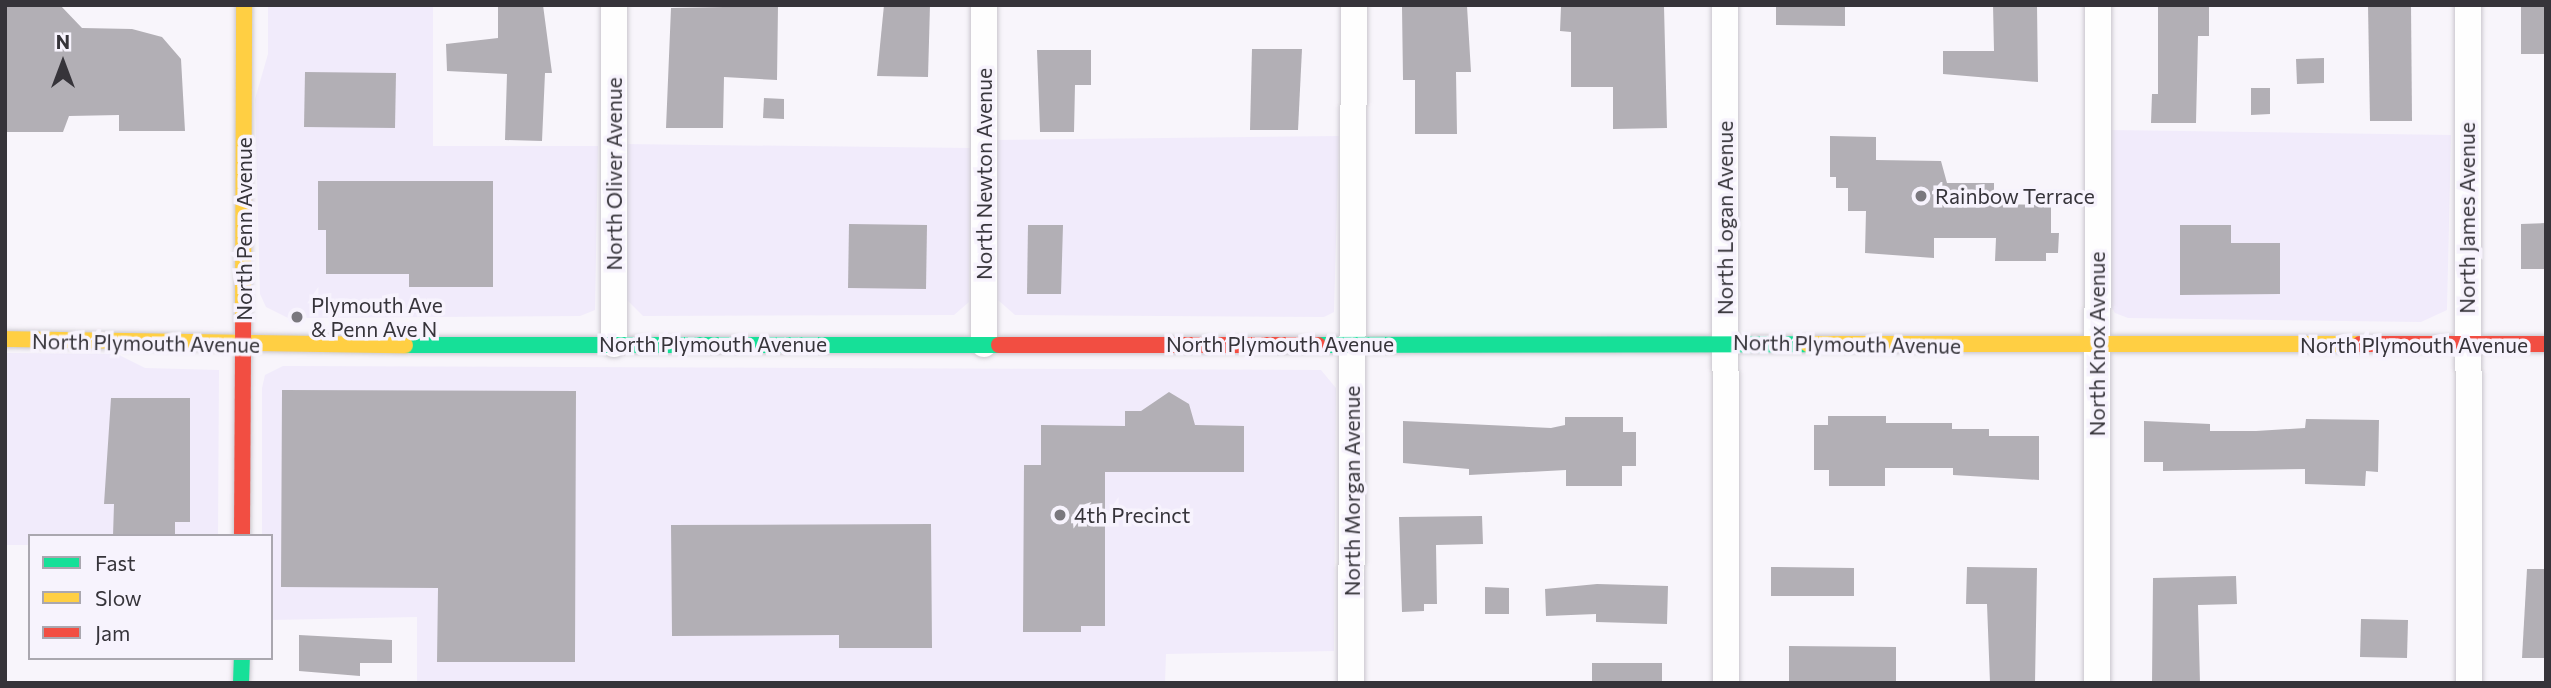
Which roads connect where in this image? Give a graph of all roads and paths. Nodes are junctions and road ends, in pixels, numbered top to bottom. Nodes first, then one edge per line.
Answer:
1 (244, 5) edge
2 (614, 5) edge
3 (984, 5) edge
4 (1354, 5) edge
5 (1725, 5) edge
6 (2098, 5) edge
7 (2468, 5) edge
8 (8, 340) edge
9 (1725, 343) junction
10 (614, 344) junction
11 (984, 344) junction
12 (244, 345) junction
13 (1353, 345) junction
14 (2467, 345) junction
15 (2546, 345) edge
16 (2096, 346) junction
17 (242, 534) edge
18 (242, 660) edge
19 (241, 683) edge
20 (1351, 683) edge
21 (1726, 683) edge
22 (2097, 683) edge
23 (2469, 683) edge

1 - 12 main road, North Penn Avenue
2 - 10 street, North Oliver Avenue
3 - 11 street, North Newton Avenue
4 - 13 street, North Morgan Avenue
5 - 9 street, North Logan Avenue
6 - 16 street, North Knox Avenue
7 - 14 street, North James Avenue
8 - 12 main road, North Plymouth Avenue
9 - 13 main road, North Plymouth Avenue
9 - 16 main road, North Plymouth Avenue
9 - 21 street, North Logan Avenue
10 - 11 main road, North Plymouth Avenue
10 - 12 main road, North Plymouth Avenue
11 - 13 main road, North Plymouth Avenue
12 - 17 main road, North Penn Avenue
13 - 20 street, North Morgan Avenue
14 - 15 main road, North Plymouth Avenue
14 - 16 main road, North Plymouth Avenue
14 - 23 street, North James Avenue
16 - 22 street, North Knox Avenue
18 - 19 main road

